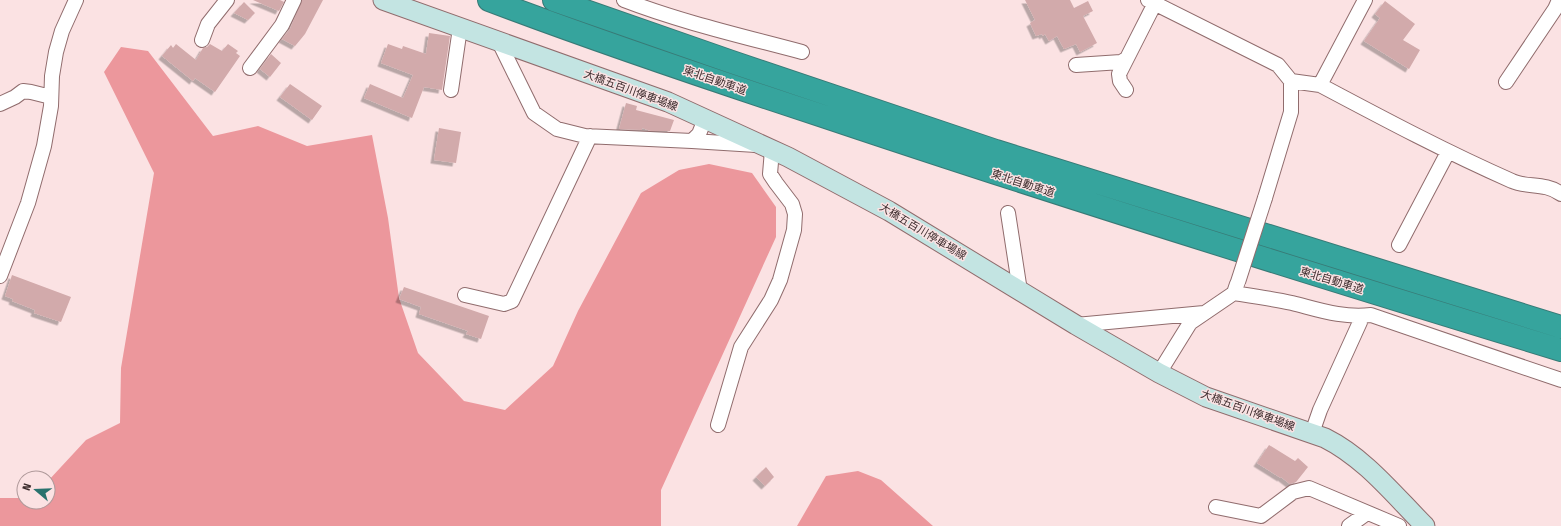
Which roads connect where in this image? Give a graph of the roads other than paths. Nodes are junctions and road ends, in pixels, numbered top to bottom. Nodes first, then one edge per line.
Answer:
1 (76, 0) edge
2 (227, 0) edge
3 (294, 0) edge
4 (383, 0) edge
5 (489, 0) edge
6 (554, 0) edge
7 (624, 0) edge
8 (1365, 0) edge
9 (1559, 0) edge
10 (1151, 2) edge
11 (460, 28) junction
12 (202, 40) dead end
13 (499, 42) junction
14 (802, 52) dead end
15 (1126, 59) junction
16 (1076, 65) dead end
17 (250, 68) dead end
18 (1291, 81) junction
19 (1506, 82) dead end
20 (1320, 85) junction
21 (451, 90) dead end
22 (1126, 90) dead end
23 (51, 97) junction
24 (0, 104) edge
25 (705, 119) junction
26 (590, 136) junction
27 (692, 141) junction
28 (767, 148) junction
29 (1448, 152) junction
30 (1561, 194) edge
31 (1008, 213) dead end
32 (1399, 245) dead end
33 (0, 276) edge
34 (1236, 288) junction
35 (1020, 291) junction
36 (464, 295) dead end
37 (1204, 313) junction
38 (1361, 316) junction
39 (1076, 326) junction
40 (1561, 327) edge
41 (1561, 350) edge
42 (1159, 373) junction
43 (1561, 380) edge
44 (718, 426) dead end
45 (1312, 433) junction
46 (1216, 507) dead end
47 (1367, 512) junction
48 (1264, 521) edge
49 (1349, 526) edge
50 (1399, 526) edge
51 (1425, 526) edge

1 - 23 street
2 - 12 street
3 - 17 street
4 - 11 main road, 大橋五百川停車場線
5 - 41 highway, 東北自動車道
6 - 40 highway, 東北自動車道
7 - 14 street
8 - 20 street
9 - 19 street
10 - 15 street
10 - 18 street
11 - 13 main road, 大橋五百川停車場線
11 - 21 street
13 - 25 main road, 大橋五百川停車場線
13 - 26 street
15 - 16 street
15 - 22 street
18 - 20 street
18 - 34 street, bridge
20 - 29 street
23 - 24 street
23 - 33 street
25 - 27 street
25 - 28 main road, 大橋五百川停車場線
26 - 27 street
26 - 36 street
27 - 28 street
28 - 35 main road, 大橋五百川停車場線
28 - 44 street
29 - 30 street
29 - 32 street
31 - 35 street
34 - 37 street
34 - 38 street
35 - 39 main road, 大橋五百川停車場線
37 - 39 street
37 - 42 street
38 - 43 street
38 - 45 street
39 - 42 main road, 大橋五百川停車場線
42 - 45 main road, 大橋五百川停車場線
45 - 51 main road, 大橋五百川停車場線
46 - 48 street
47 - 48 street
47 - 49 street
47 - 50 street

